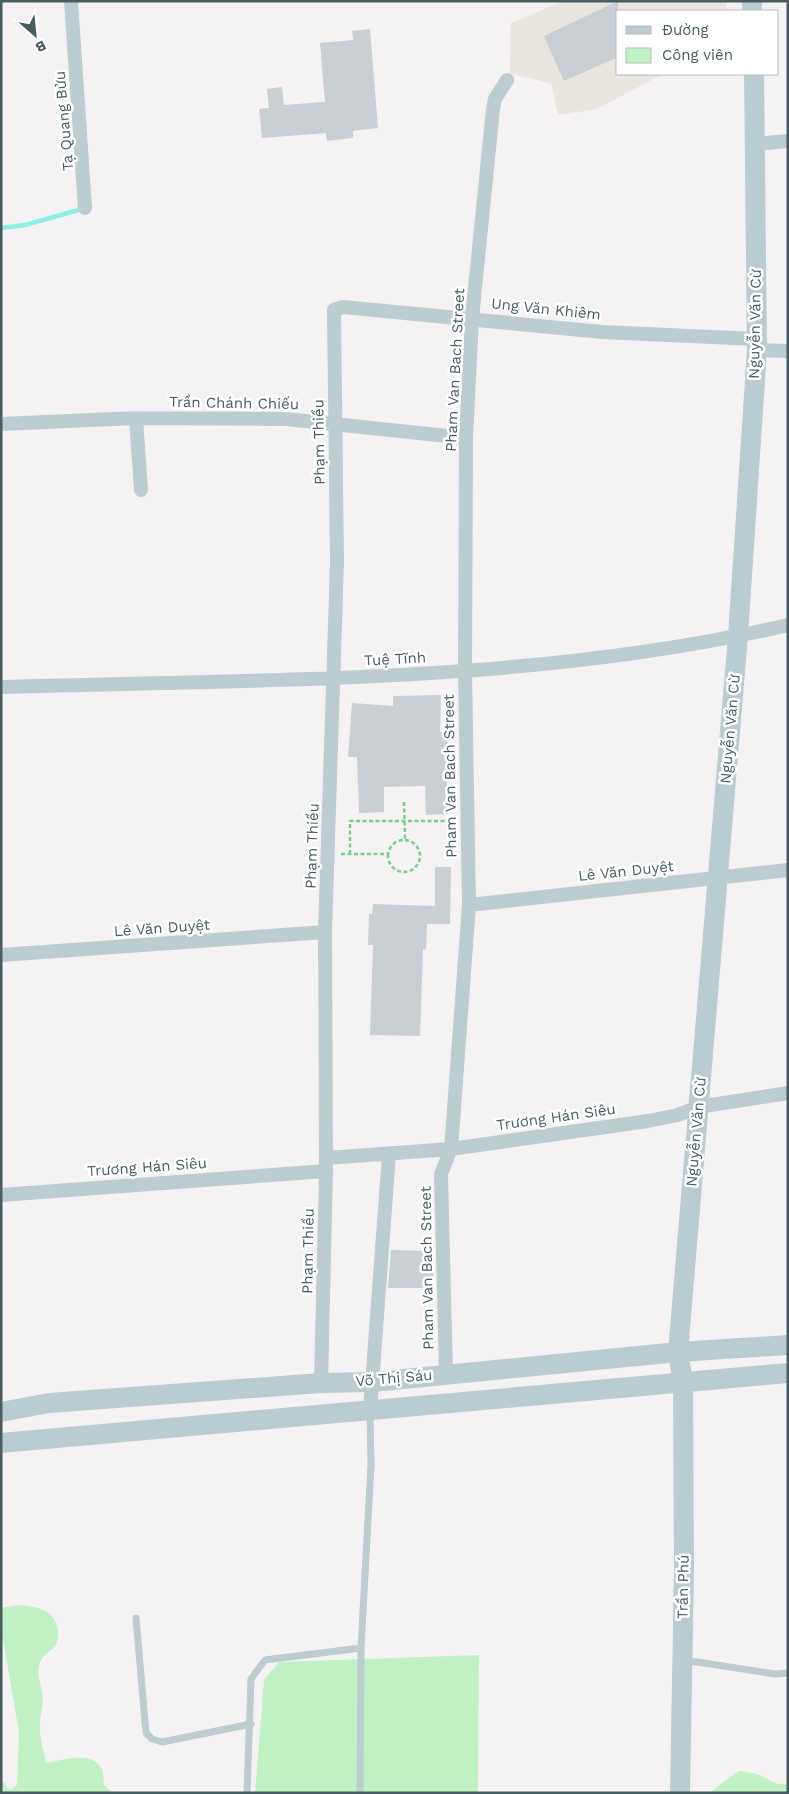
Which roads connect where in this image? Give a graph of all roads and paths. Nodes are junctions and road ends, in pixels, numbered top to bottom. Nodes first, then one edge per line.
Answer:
1 (71, 1) edge
2 (754, 75) edge
3 (507, 80) dead end
4 (788, 142) edge
5 (755, 144) junction
6 (85, 208) dead end
7 (334, 310) joint
8 (472, 318) junction
9 (756, 345) junction
10 (788, 351) edge
11 (136, 418) junction
12 (335, 422) junction
13 (1, 424) edge
14 (466, 438) junction
15 (141, 490) dead end
16 (788, 625) edge
17 (738, 636) junction
18 (465, 671) junction
19 (334, 678) junction
20 (1, 687) edge
21 (404, 802) dead end
22 (404, 821) junction
23 (467, 822) junction
24 (404, 839) junction
25 (339, 854) dead end
26 (350, 854) junction
27 (387, 854) junction
28 (788, 870) edge
29 (718, 877) junction
30 (469, 905) junction
31 (325, 932) junction
32 (1, 955) edge
33 (788, 1092) edge
34 (698, 1107) junction
35 (451, 1150) junction
36 (389, 1155) junction
37 (326, 1165) junction
38 (1, 1195) edge
39 (788, 1345) edge
40 (678, 1352) junction
41 (788, 1373) edge
42 (446, 1374) junction
43 (373, 1382) junction
44 (683, 1382) junction
45 (321, 1383) junction
46 (370, 1410) junction
47 (1, 1412) edge
48 (1, 1443) edge
49 (136, 1618) dead end
50 (361, 1648) junction
51 (682, 1659) junction
52 (788, 1673) edge
53 (251, 1724) junction
54 (246, 1793) edge
55 (360, 1793) edge
56 (680, 1793) edge

1 - 6 street, Tạ Quang Bửu
2 - 5 main road, Nguyễn Văn Cừ
3 - 8 street, Pham Van Bach Street
4 - 5 street
5 - 9 main road, Nguyễn Văn Cừ
7 - 8 street, Ung Văn Khiêm
7 - 12 street, Phạm Thiều
8 - 9 street, Ung Văn Khiêm
8 - 14 street, Pham Van Bach Street
9 - 10 street, Ung Văn Khiêm
9 - 17 main road, Nguyễn Văn Cừ
11 - 12 street, Trần Chánh Chiếu
11 - 13 street, Trần Chánh Chiếu
11 - 15 street
12 - 14 street, Trần Chánh Chiếu
12 - 19 street, Phạm Thiều
14 - 18 street, Pham Van Bach Street
16 - 17 street, Tuệ Tĩnh
17 - 18 street, Tuệ Tĩnh
17 - 29 main road, Nguyễn Văn Cừ
18 - 19 street, Tuệ Tĩnh
18 - 23 street, Pham Van Bach Street
19 - 20 street, Tuệ Tĩnh
19 - 31 street, Phạm Thiều
21 - 22 path
22 - 23 path
22 - 24 path
22 - 26 path
23 - 30 street, Pham Van Bach Street
24 - 27 path
24 - 27 path
25 - 26 path
26 - 27 path
28 - 29 street, Lê Văn Duyệt
29 - 30 street, Lê Văn Duyệt
29 - 34 main road, Nguyễn Văn Cừ
30 - 35 street, Pham Van Bach Street
31 - 32 street, Lê Văn Duyệt
31 - 37 street, Phạm Thiều
33 - 34 street, Trương Hán Siêu
34 - 35 street, Trương Hán Siêu
34 - 40 main road, Nguyễn Văn Cừ
35 - 36 street, Trương Hán Siêu
35 - 42 street, Pham Van Bach Street
36 - 37 street, Trương Hán Siêu
36 - 43 street
37 - 38 street, Trương Hán Siêu
37 - 45 street, Phạm Thiều
39 - 40 main road, Võ Thị Sáu
40 - 42 main road, Võ Thị Sáu
40 - 44 main road, Nguyễn Văn Cừ
41 - 44 main road, Võ Thị Sáu
42 - 43 main road, Võ Thị Sáu
43 - 45 main road, Võ Thị Sáu
43 - 46 street
44 - 46 main road, Võ Thị Sáu
44 - 51 main road, Trần Phú
45 - 47 main road, Võ Thị Sáu
46 - 48 main road, Võ Thị Sáu
46 - 50 lane
49 - 53 lane
50 - 53 lane
50 - 55 lane
51 - 52 lane
51 - 56 main road, Trần Phú
53 - 54 lane

